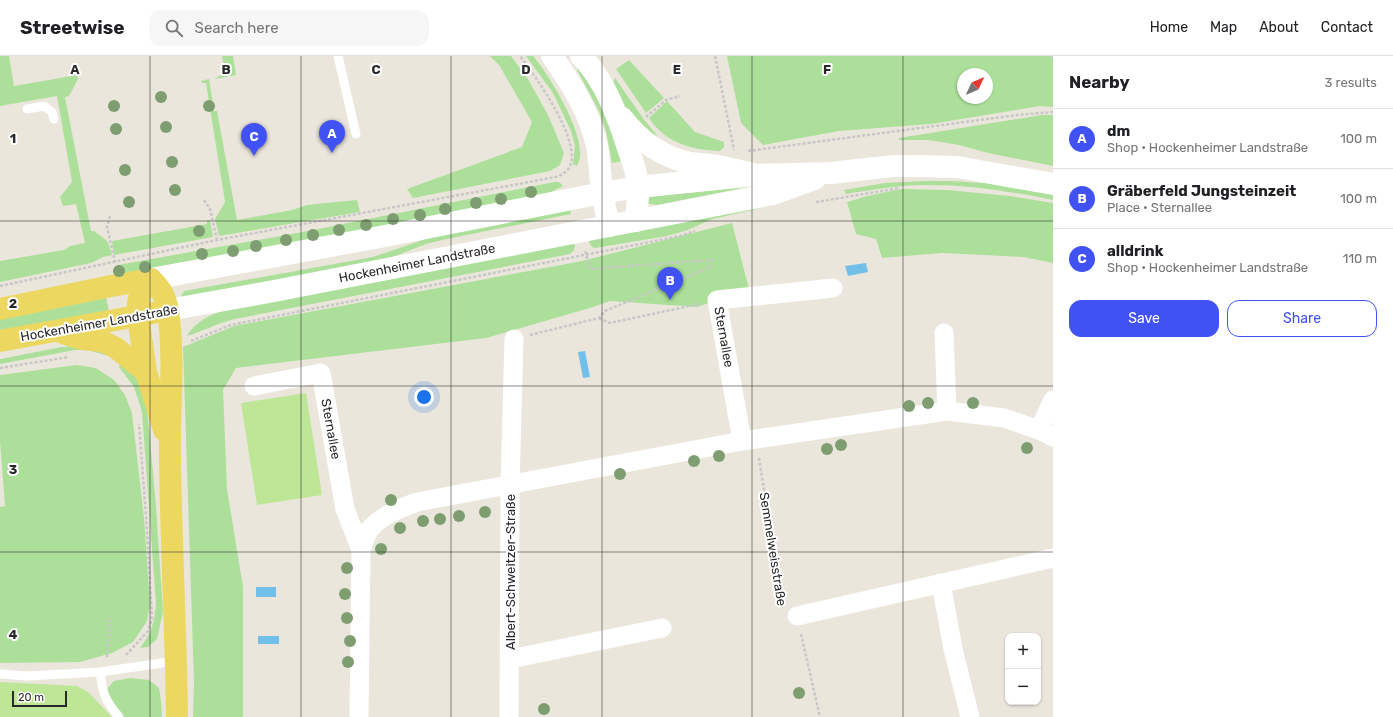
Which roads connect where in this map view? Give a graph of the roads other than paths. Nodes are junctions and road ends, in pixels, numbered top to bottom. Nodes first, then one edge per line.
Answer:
1 (338, 56) edge
2 (552, 56) edge
3 (581, 56) edge
4 (614, 108) junction
5 (27, 109) dead end
6 (54, 119) dead end
7 (356, 134) dead end
8 (831, 173) junction
9 (756, 175) junction
10 (1053, 184) edge
11 (638, 187) junction
12 (602, 193) junction
13 (636, 221) junction
14 (609, 226) junction
15 (150, 280) junction
16 (833, 288) dead end
17 (4, 305) edge
18 (168, 310) junction
19 (138, 316) junction
20 (56, 331) junction
21 (944, 333) dead end
22 (514, 339) road end
23 (0, 341) edge
24 (146, 372) junction
25 (254, 386) dead end
26 (1053, 400) edge
27 (948, 412) junction
28 (1046, 434) edge
29 (749, 440) junction
30 (170, 450) junction
31 (510, 486) junction
32 (361, 550) junction
33 (1053, 558) edge
34 (941, 583) junction
35 (797, 616) road end
36 (662, 628) dead end
37 (510, 659) junction
38 (176, 661) junction
39 (103, 670) junction
40 (0, 674) edge
41 (118, 717) edge
42 (177, 717) edge
43 (359, 717) edge
44 (509, 717) edge
45 (970, 717) edge

1 - 7 lane
2 - 12 main road
3 - 4 main road
4 - 9 main road
4 - 11 main road
5 - 6 lane
8 - 9 main road, Hockenheimer Landstraße
8 - 10 main road, Hockenheimer Landstraße
8 - 13 main road, Hockenheimer Landstraße
9 - 11 main road, Hockenheimer Landstraße
11 - 12 main road, Hockenheimer Landstraße
11 - 13 main road
12 - 14 main road
12 - 15 main road, Hockenheimer Landstraße
13 - 14 main road, Hockenheimer Landstraße
14 - 18 main road, Hockenheimer Landstraße
15 - 17 main road, Hockenheimer Landstraße
15 - 18 main road
15 - 19 main road
16 - 29 street, Sternallee
18 - 19 main road, Hockenheimer Landstraße
18 - 30 main road
19 - 20 main road, Hockenheimer Landstraße
19 - 24 main road
20 - 23 main road, Hockenheimer Landstraße
20 - 24 main road
21 - 27 street
22 - 31 street
24 - 30 main road
25 - 32 street, Sternallee
26 - 28 street, Sternallee
27 - 28 street, Sternallee
27 - 29 street, Sternallee
29 - 31 street, Sternallee
30 - 38 main road
31 - 32 street, Sternallee
31 - 37 street, Albert-Schweitzer-Straße
32 - 43 street, Sternallee
33 - 34 street, Semmelweisstraße
34 - 35 street, Semmelweisstraße
34 - 45 street
36 - 37 street, Albert-Schweitzer-Straße
37 - 44 street, Albert-Schweitzer-Straße
38 - 39 lane
38 - 42 main road
39 - 40 lane
39 - 41 lane

